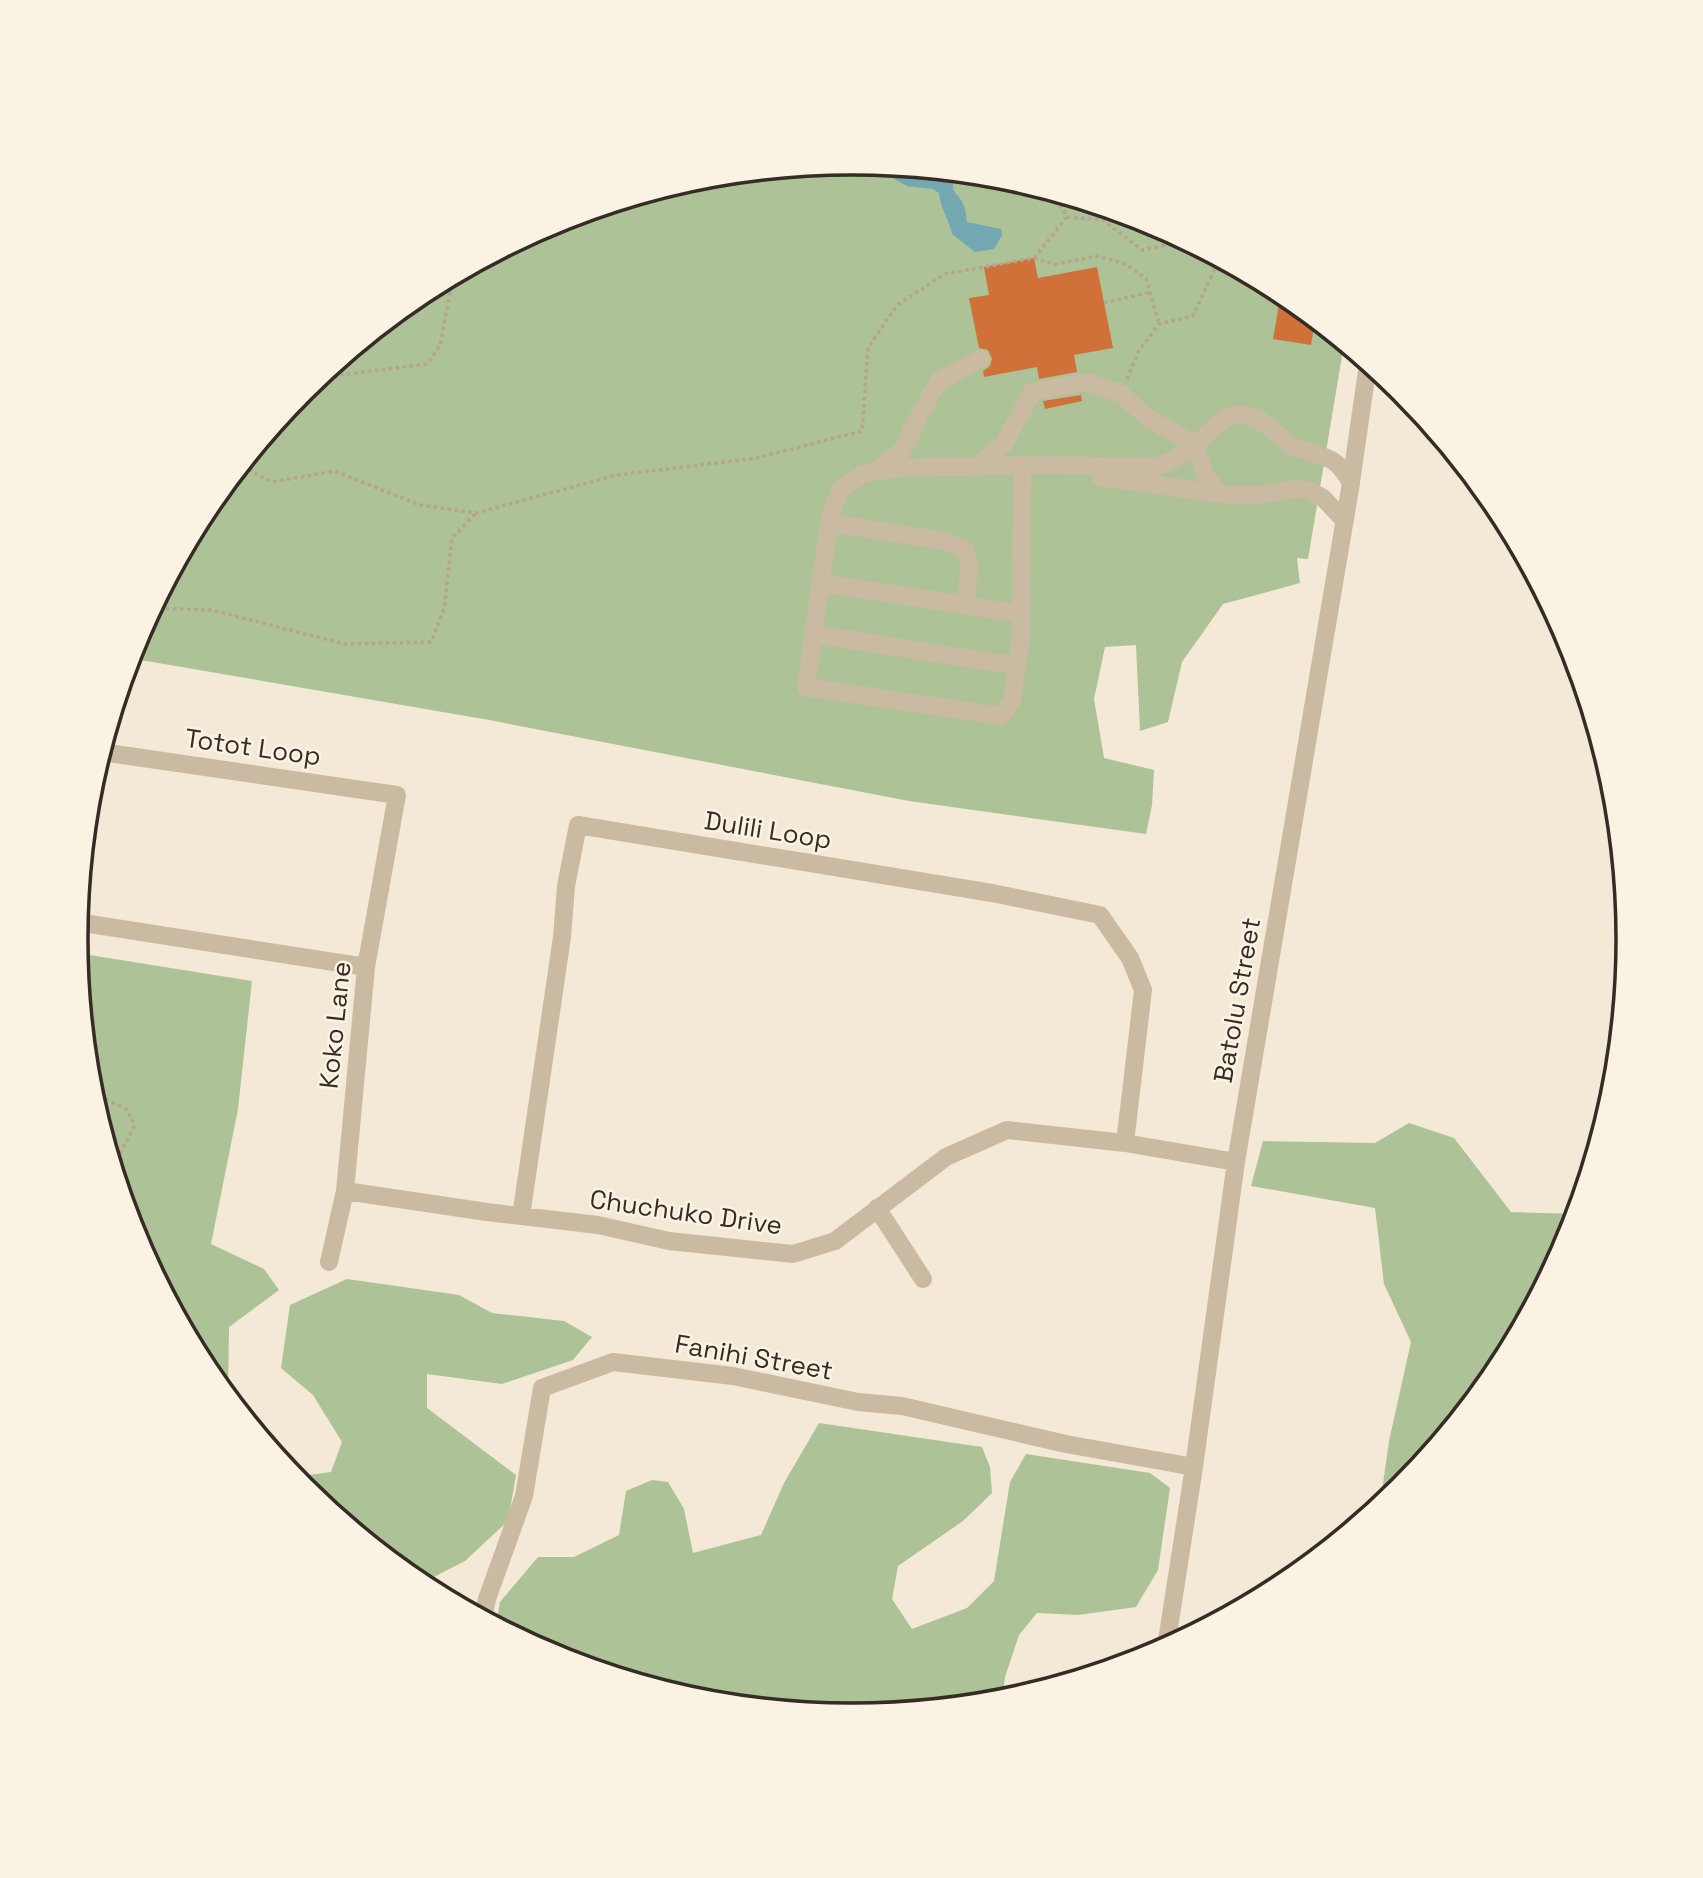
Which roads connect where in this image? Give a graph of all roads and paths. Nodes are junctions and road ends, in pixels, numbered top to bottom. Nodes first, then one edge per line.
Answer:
1 (1060, 204) edge
2 (1067, 217) junction
3 (1169, 245) edge
4 (1034, 258) junction
5 (1215, 268) edge
6 (451, 289) edge
7 (1150, 292) junction
8 (1104, 303) dead end
9 (1159, 324) junction
10 (981, 359) dead end
11 (1366, 375) edge
12 (329, 382) edge
13 (1121, 394) junction
14 (1195, 444) junction
15 (251, 467) edge
16 (1016, 467) junction
17 (974, 468) junction
18 (876, 471) junction
19 (1351, 483) junction
20 (1219, 494) junction
21 (476, 513) junction
22 (1345, 521) junction
23 (830, 523) junction
24 (821, 583) junction
25 (965, 606) junction
26 (163, 608) edge
27 (1021, 614) junction
28 (814, 634) junction
29 (1017, 666) junction
30 (111, 753) edge
31 (397, 795) joint
32 (88, 924) edge
33 (366, 968) junction
34 (105, 1099) edge
35 (1125, 1143) junction
36 (119, 1155) edge
37 (1236, 1162) junction
38 (345, 1191) junction
39 (877, 1208) junction
40 (521, 1216) junction
41 (329, 1262) dead end
42 (923, 1279) dead end
43 (1194, 1467) junction
44 (485, 1609) edge
45 (1168, 1634) edge

1 - 2 path
2 - 3 path
2 - 4 path
4 - 7 path
4 - 21 path
5 - 9 path
6 - 12 path
7 - 8 path
7 - 9 path
9 - 13 path
10 - 18 street
11 - 19 street, Batolu Street
13 - 14 street
13 - 17 street
14 - 16 street
14 - 19 street
14 - 20 street
15 - 21 path
16 - 17 street
16 - 20 street
16 - 27 street
17 - 18 street
18 - 23 street
19 - 22 street, Batolu Street
20 - 22 street
21 - 26 path
22 - 37 street, Batolu Street
23 - 24 street
23 - 25 street
24 - 25 street
24 - 28 street
25 - 27 street
27 - 29 street
28 - 29 street
28 - 29 street
30 - 31 street, Totot Loop
31 - 33 street, Koko Lane
32 - 33 street
33 - 38 street, Koko Lane
34 - 36 path
35 - 37 street, Chuchuko Drive
35 - 39 street, Chuchuko Drive
35 - 40 street, Dulili Loop
37 - 43 street, Batolu Street
38 - 40 street, Chuchuko Drive
38 - 41 street, Koko Lane
39 - 40 street, Chuchuko Drive
39 - 42 street
43 - 44 street, Fanihi Street
43 - 45 street, Batolu Street

